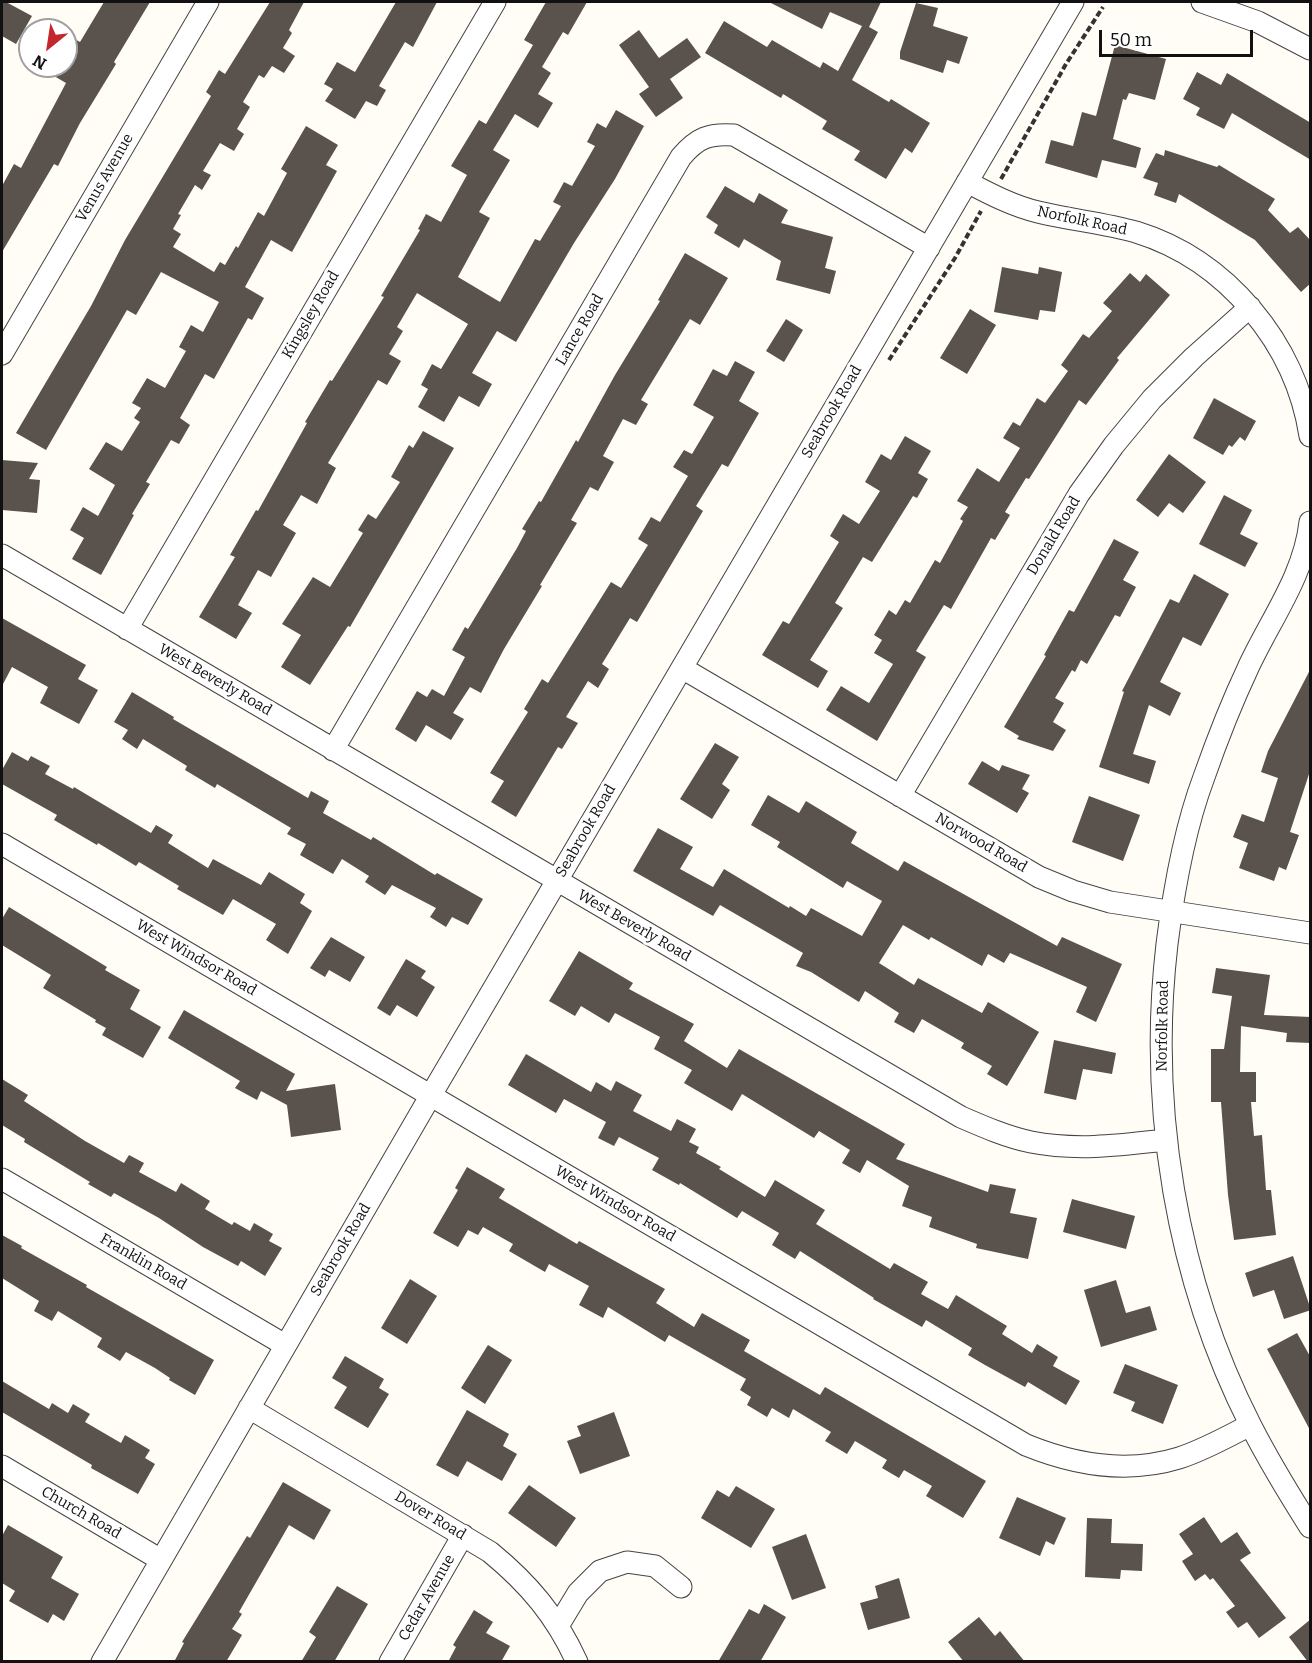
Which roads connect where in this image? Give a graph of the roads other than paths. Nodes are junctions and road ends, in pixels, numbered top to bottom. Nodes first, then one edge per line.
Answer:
1 (208, 2) edge
2 (495, 2) edge
3 (1073, 2) edge
4 (1203, 2) edge
5 (1311, 49) edge
6 (967, 182) junction
7 (929, 248) junction
8 (1250, 307) junction
9 (2, 354) edge
10 (1311, 436) edge
11 (1311, 522) edge
12 (2, 555) edge
13 (127, 628) junction
14 (682, 668) junction
15 (333, 750) junction
16 (900, 796) junction
17 (2, 844) edge
18 (557, 881) junction
19 (1171, 912) junction
20 (1311, 933) edge
21 (431, 1095) junction
22 (1166, 1140) junction
23 (2, 1179) edge
24 (285, 1345) junction
25 (249, 1408) junction
26 (1250, 1425) junction
27 (2, 1466) edge
28 (1311, 1527) edge
29 (463, 1535) junction
30 (161, 1560) junction
31 (681, 1587) dead end
32 (558, 1626) junction
33 (102, 1662) edge
34 (390, 1662) edge
35 (577, 1662) edge

1 - 9 street, Venus Avenue
2 - 13 street, Kingsley Road
3 - 6 street, Seabrook Road
4 - 5 street
6 - 7 street, Seabrook Road
6 - 8 street, Norfolk Road
7 - 14 street, Seabrook Road
7 - 15 street, Lance Road
8 - 10 street, Norfolk Road
8 - 16 street, Donald Road
11 - 19 street, Norfolk Road
12 - 13 street, West Beverly Road
13 - 15 street, West Beverly Road
14 - 16 street, Norwood Road
14 - 18 street, Seabrook Road
15 - 18 street, West Beverly Road
16 - 19 street, Norwood Road
17 - 21 street, West Windsor Road
18 - 21 street, Seabrook Road
18 - 22 street, West Beverly Road
19 - 20 street, Norwood Road
19 - 22 street, Norfolk Road
21 - 24 street, Seabrook Road
21 - 26 street, West Windsor Road
22 - 26 street, Norfolk Road
23 - 24 street, Franklin Road
24 - 25 street, Seabrook Road
25 - 29 street, Dover Road
25 - 30 street, Seabrook Road
26 - 28 street, Norfolk Road
27 - 30 street, Church Road
29 - 32 street, Dover Road
29 - 34 street, Cedar Avenue
30 - 33 street, Seabrook Road
31 - 32 street
32 - 35 street, Dover Road

